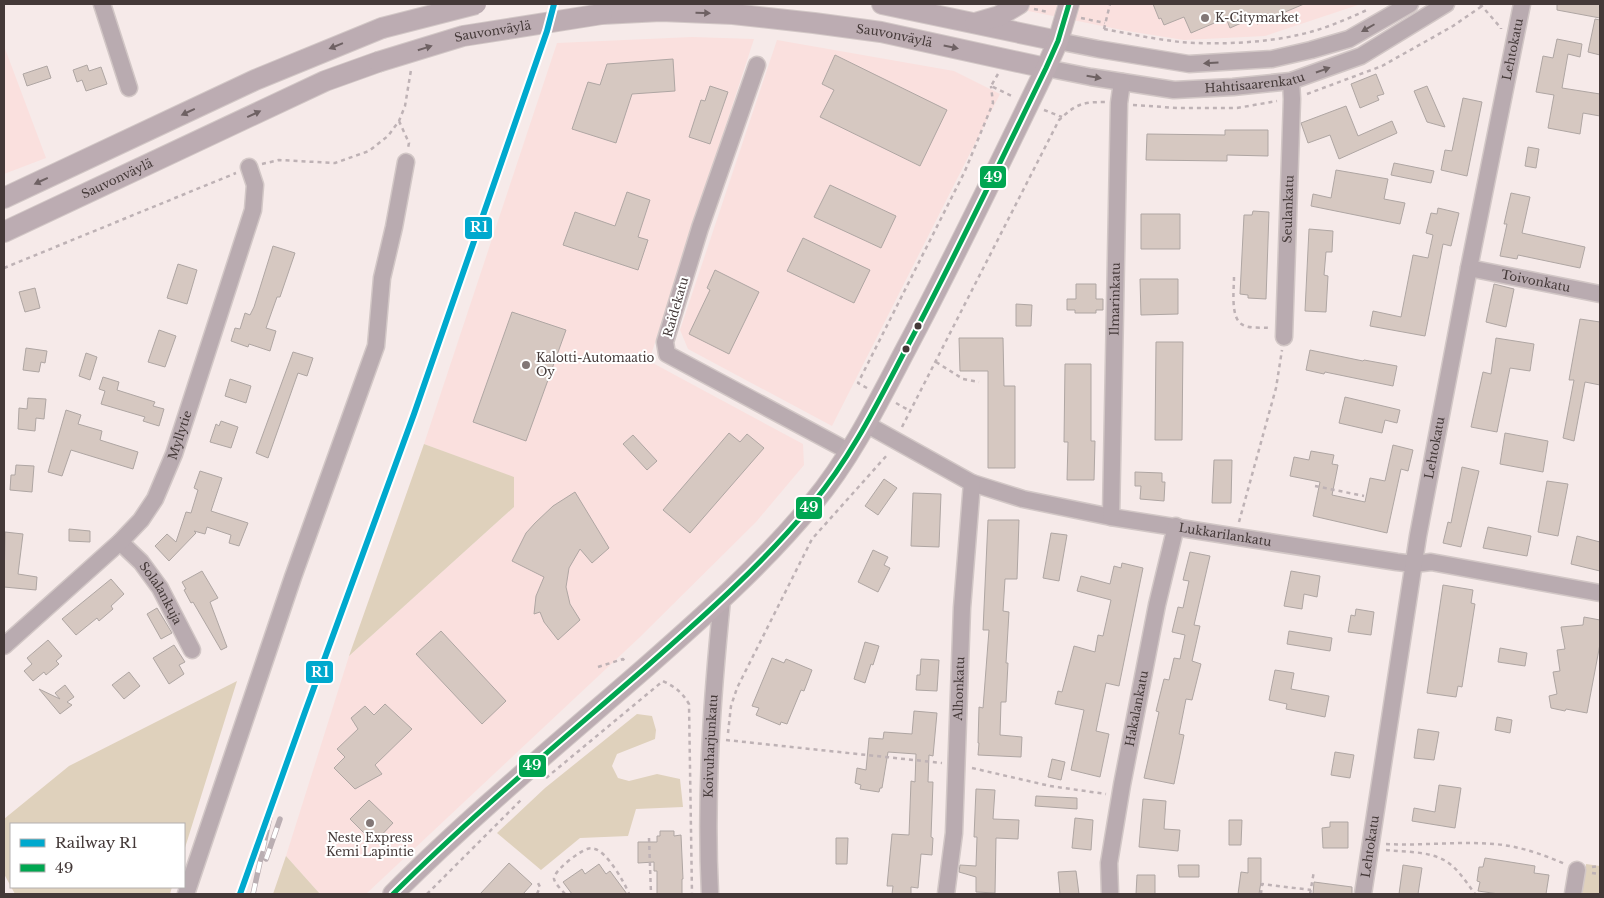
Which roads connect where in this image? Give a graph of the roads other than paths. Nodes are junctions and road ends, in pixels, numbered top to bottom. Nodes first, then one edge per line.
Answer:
1 (102, 4) edge
2 (476, 4) edge
3 (882, 4) edge
4 (1019, 4) edge
5 (1069, 4) edge
6 (1410, 4) edge
7 (1446, 4) edge
8 (1522, 4) edge
9 (975, 23) junction
10 (1058, 41) junction
11 (757, 65) dead end
12 (1046, 68) junction
13 (1291, 81) junction
14 (1122, 82) junction
15 (129, 88) dead end
16 (406, 162) road end
17 (249, 167) dead end
18 (4, 198) edge
19 (4, 232) edge
20 (1469, 268) junction
21 (1600, 294) edge
22 (1284, 333) road end
23 (866, 424) junction
24 (850, 452) junction
25 (972, 483) junction
26 (1111, 517) junction
27 (1176, 526) junction
28 (120, 542) junction
29 (1414, 564) junction
30 (1600, 593) edge
31 (722, 600) junction
32 (4, 646) edge
33 (192, 650) dead end
34 (1577, 870) road end
35 (186, 894) edge
36 (393, 894) edge
37 (710, 894) edge
38 (946, 894) edge
39 (1110, 894) edge
40 (1363, 894) edge
41 (1574, 894) edge

1 - 15 street
2 -> 18 main road, bridge
3 - 9 main road
4 - 9 main road
5 - 10 main road
6 -> 10 street, Hahtisaarenkatu
13 -> 7 street, Hahtisaarenkatu
8 - 20 street, Lehtokatu
9 - 10 main road
10 - 12 main road
11 - 24 street, Raidekatu
12 -> 14 street, Hahtisaarenkatu
19 -> 12 main road, Sauvonväylä, bridge
12 - 23 main road
13 - 14 street, Hahtisaarenkatu
13 - 22 street, Seulankatu
14 - 26 street, Ilmarinkatu
16 - 35 street
17 - 28 street, Myllytie
20 - 21 street, Toivonkatu
20 - 29 street, Lehtokatu
23 - 24 main road
23 - 25 street, Lukkarilankatu
24 - 31 main road
25 - 26 street, Lukkarilankatu
25 - 38 street, Alhonkatu
26 - 27 street, Lukkarilankatu
27 - 29 street, Lukkarilankatu
27 - 39 street, Hakalankatu
28 - 32 street, Myllytie
28 - 33 street, Solalankuja
29 - 30 street, Lukkarilankatu
29 - 40 street, Lehtokatu
31 - 36 main road
31 - 37 street, Koivuharjunkatu
34 - 41 street

